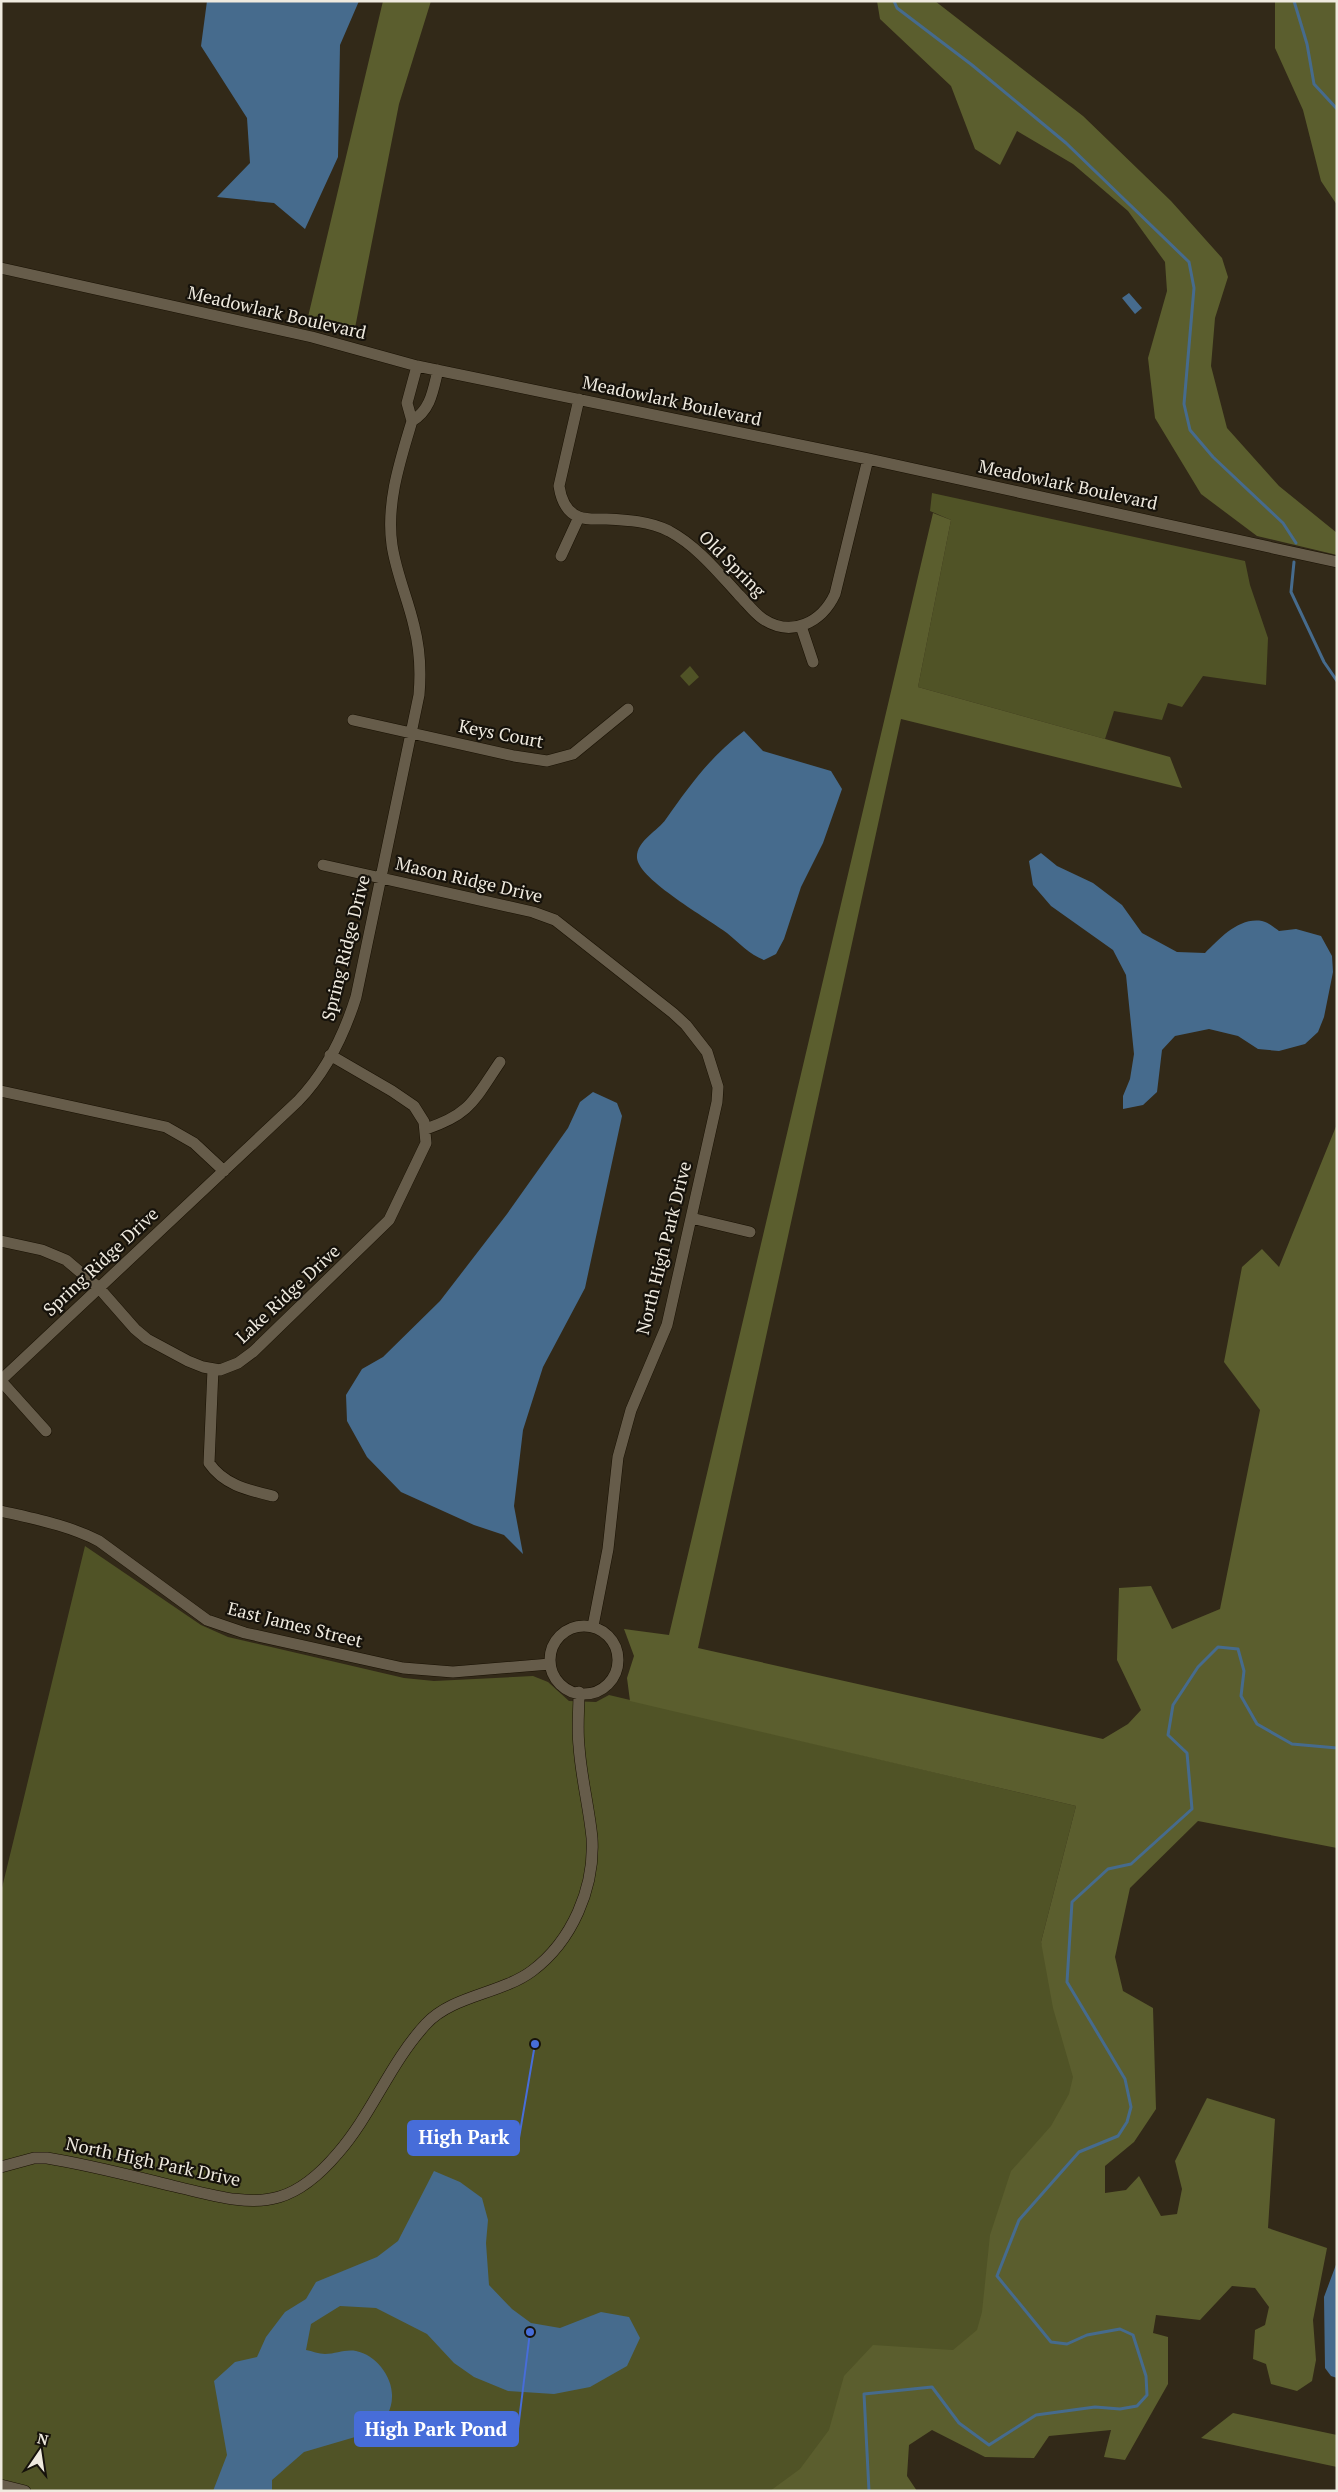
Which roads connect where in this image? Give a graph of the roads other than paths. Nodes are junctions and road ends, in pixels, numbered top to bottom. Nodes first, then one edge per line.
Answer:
1 (1, 268) edge
2 (417, 366) junction
3 (438, 370) junction
4 (579, 399) junction
5 (412, 421) junction
6 (868, 459) junction
7 (579, 517) junction
8 (561, 556) dead end
9 (1337, 562) edge
10 (802, 626) junction
11 (813, 662) dead end
12 (628, 709) dead end
13 (352, 720) dead end
14 (412, 733) junction
15 (323, 865) dead end
16 (381, 878) junction
17 (707, 1052) joint
18 (330, 1055) junction
19 (500, 1062) dead end
20 (1, 1091) edge
21 (426, 1129) junction
22 (224, 1171) junction
23 (691, 1218) junction
24 (750, 1232) dead end
25 (1, 1241) edge
26 (99, 1288) junction
27 (213, 1369) junction
28 (1, 1381) edge
29 (46, 1431) dead end
30 (272, 1496) dead end
31 (1, 1511) edge
32 (593, 1626) junction
33 (550, 1664) junction
34 (579, 1692) junction
35 (1, 2167) edge
36 (1, 2485) edge
37 (25, 2491) edge

1 - 2 street, Meadowlark Boulevard
2 - 3 street, Meadowlark Boulevard
2 - 5 street, Spring Ridge Drive
3 - 4 street, Meadowlark Boulevard
3 - 5 street, Spring Ridge Drive
4 - 6 street, Meadowlark Boulevard
4 - 7 street
5 - 14 street, Spring Ridge Drive
6 - 9 street, Meadowlark Boulevard
6 - 10 street
7 - 8 street
7 - 10 street, Old Spring
10 - 11 street
12 - 14 street, Keys Court
13 - 14 street, Keys Court
14 - 16 street, Spring Ridge Drive
15 - 16 street, Mason Ridge Drive
16 - 17 street, Mason Ridge Drive
16 - 18 street, Spring Ridge Drive
17 - 23 street, North High Park Drive
18 - 21 street
18 - 22 street, Spring Ridge Drive
19 - 21 street
20 - 22 street
21 - 27 street, Lake Ridge Drive
22 - 26 street, Spring Ridge Drive
23 - 24 street
23 - 32 street, North High Park Drive
25 - 26 street
26 - 27 street
26 - 28 street, Spring Ridge Drive
27 - 30 street
28 - 29 street
31 - 33 street, East James Street
32 - 33 street
32 - 34 street
33 - 34 street
34 - 35 street, North High Park Drive
36 - 37 street

